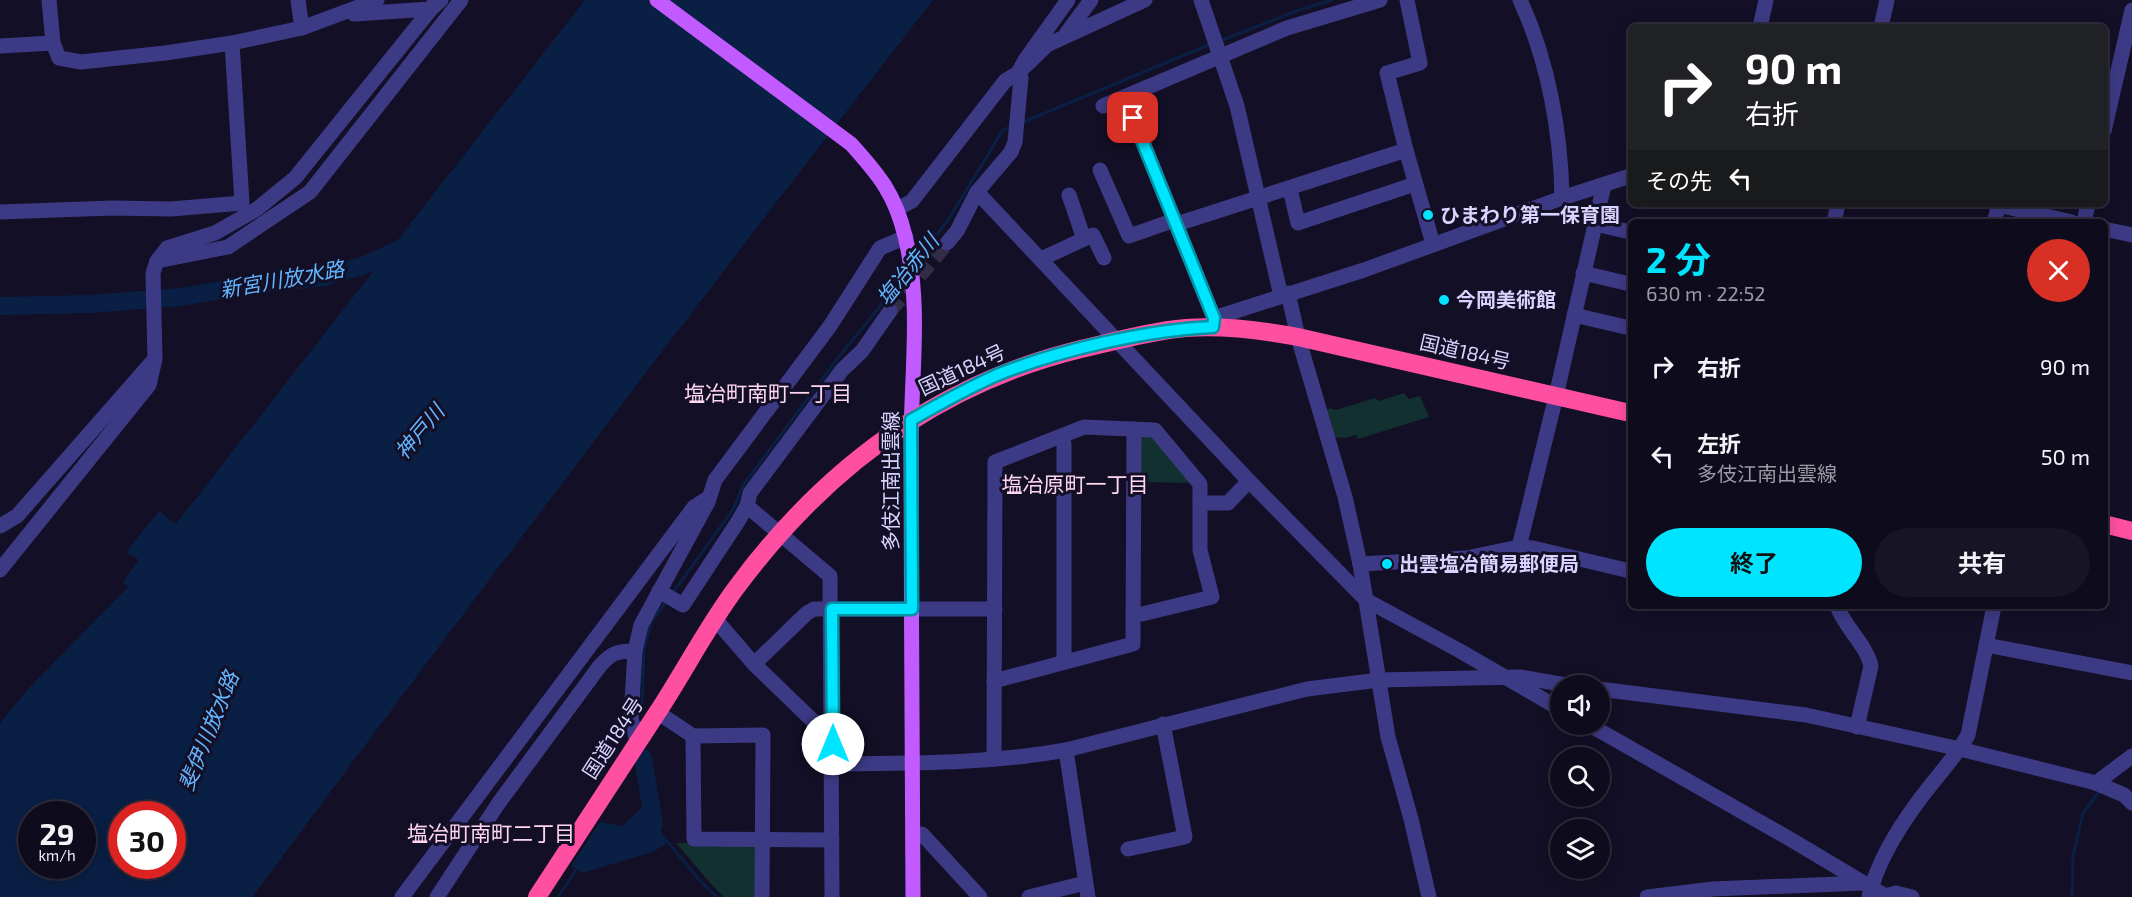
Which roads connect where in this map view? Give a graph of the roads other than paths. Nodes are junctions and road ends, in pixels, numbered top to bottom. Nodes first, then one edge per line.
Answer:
1 (49, 0) edge
2 (298, 0) edge
3 (377, 0) edge
4 (461, 0) edge
5 (657, 0) edge
6 (1068, 0) edge
7 (1091, 0) edge
8 (1145, 0) edge
9 (1201, 0) edge
10 (1380, 0) edge
11 (1407, 0) edge
12 (1520, 0) edge
13 (1766, 0) edge
14 (1887, 0) edge
15 (436, 3) edge
16 (2132, 10) edge
17 (335, 15) junction
18 (1761, 24) edge
19 (1882, 24) edge
20 (302, 28) junction
21 (2129, 33) edge
22 (1065, 37) junction
23 (53, 42) junction
24 (232, 43) junction
25 (0, 46) edge
26 (1220, 56) junction
27 (1018, 73) junction
28 (1125, 98) junction
29 (1103, 105) dead end
30 (2108, 115) edge
31 (1407, 150) junction
32 (1100, 170) dead end
33 (1628, 177) edge
34 (295, 178) junction
35 (1415, 184) junction
36 (1605, 185) junction
37 (1290, 189) junction
38 (977, 192) junction
39 (1069, 195) dead end
40 (1259, 198) junction
41 (1562, 198) junction
42 (243, 203) junction
43 (2005, 207) edge
44 (897, 209) junction
45 (0, 212) edge
46 (2059, 219) edge
47 (1176, 222) junction
48 (1595, 224) junction
49 (2108, 230) edge
50 (1628, 232) edge
51 (2132, 235) edge
52 (906, 237) junction
53 (1084, 238) junction
54 (946, 243) tunnel mouth
55 (1433, 244) junction
56 (1104, 258) dead end
57 (1041, 259) junction
58 (157, 261) junction
59 (1583, 273) junction
60 (1628, 284) edge
61 (1284, 294) junction
62 (890, 312) tunnel mouth
63 (1574, 315) junction
64 (1213, 323) junction
65 (1628, 328) edge
66 (1298, 337) junction
67 (1118, 340) junction
68 (155, 359) junction
69 (1557, 396) junction
70 (1628, 413) edge
71 (911, 420) junction
72 (1134, 429) junction
73 (1062, 436) junction
74 (1249, 481) junction
75 (710, 497) junction
76 (1200, 503) junction
77 (747, 506) junction
78 (17, 516) junction
79 (2108, 525) edge
80 (0, 526) edge
81 (2132, 531) edge
82 (780, 533) junction
83 (0, 538) edge
84 (1518, 547) junction
85 (1360, 564) junction
86 (0, 570) edge
87 (1628, 571) edge
88 (667, 596) junction
89 (1366, 600) junction
90 (832, 609) junction
91 (912, 609) junction
92 (995, 609) junction
93 (1840, 609) edge
94 (1993, 609) edge
95 (1134, 614) junction
96 (715, 619) junction
97 (1986, 645) junction
98 (635, 651) junction
99 (1064, 662) junction
100 (754, 664) junction
101 (2132, 673) edge
102 (1504, 677) junction
103 (1379, 680) junction
104 (994, 681) junction
105 (1550, 682) edge
106 (1610, 690) edge
107 (1550, 703) edge
108 (657, 712) junction
109 (1163, 724) junction
110 (832, 725) junction
111 (1857, 728) junction
112 (1607, 735) edge
113 (693, 736) junction
114 (638, 741) junction
115 (1960, 749) junction
116 (1066, 750) junction
117 (2132, 756) edge
118 (994, 759) junction
119 (833, 764) junction
120 (911, 764) junction
121 (2096, 783) junction
122 (2132, 803) edge
123 (922, 834) dead end
124 (763, 839) junction
125 (832, 840) junction
126 (1128, 849) dead end
127 (1867, 889) edge
128 (1086, 890) edge
129 (402, 897) edge
130 (437, 897) edge
131 (537, 897) edge
132 (762, 897) edge
133 (832, 897) edge
134 (913, 897) edge
135 (980, 897) edge
136 (1029, 897) edge
137 (1429, 897) edge
138 (1647, 897) edge
139 (1886, 897) edge
140 (1912, 897) edge

1 - 23 street
2 - 20 street
3 - 17 street
4 - 58 street
5 - 44 main road, 多伎江南出雲線
6 - 27 street
7 - 22 street
8 - 22 street
9 - 26 street
10 - 26 street
11 - 31 street
12 - 41 street
13 - 18 street
14 - 19 street
15 - 17 street
15 - 34 street
16 - 21 street
17 - 20 street
20 - 24 street
21 - 30 street
22 - 27 street
23 - 24 street
23 - 25 street
24 - 42 street
26 - 28 street
26 - 40 street
27 - 38 street
27 - 44 street
28 - 29 street
28 - 47 street
31 - 35 street
31 - 37 street
32 - 47 street
33 - 36 street
34 - 42 street
34 - 58 street
35 - 37 street
35 - 55 street
36 - 41 street
36 - 48 street
37 - 40 street
38 - 54 street
38 - 57 street
39 - 53 street
40 - 47 street
40 - 61 street
41 - 55 street
42 - 45 street
43 - 46 street
44 - 52 main road, 多伎江南出雲線
47 - 64 street
48 - 50 street
48 - 59 street
49 - 51 street
52 - 71 main road, 多伎江南出雲線
52 - 75 street
53 - 56 street
53 - 57 street
55 - 61 street
57 - 67 street
58 - 68 street
59 - 60 street
59 - 63 street
61 - 64 street
61 - 66 street
62 - 77 street
63 - 65 street
63 - 69 street
64 - 66 highway, 国道184号
64 - 67 highway, 国道184号
66 - 69 highway, 国道184号
66 - 85 street
67 - 71 highway, 国道184号
67 - 74 street
68 - 78 street
68 - 86 street
69 - 70 highway, 国道184号
69 - 84 street
71 - 82 highway, 国道184号
71 - 91 main road, 多伎江南出雲線
72 - 73 street
72 - 76 street
72 - 95 street
73 - 92 street
73 - 99 street
74 - 76 street
74 - 89 street
75 - 88 street
75 - 129 street
76 - 95 street
77 - 82 street
77 - 88 street
78 - 80 street
78 - 83 street
79 - 81 highway
82 - 90 street
82 - 96 highway, 国道184号
84 - 85 street
84 - 87 street
85 - 89 street
88 - 98 street
89 - 102 street
89 - 103 street
90 - 91 street
90 - 100 street
90 - 110 street
91 - 92 street
91 - 120 main road, 多伎江南出雲線
92 - 104 street
93 - 111 street
94 - 97 street
95 - 99 street
96 - 100 street
96 - 108 highway, 国道184号
97 - 101 street
97 - 115 street
98 - 114 street
98 - 130 street
99 - 104 street
100 - 110 street
102 - 103 street
102 - 105 street
102 - 107 street
103 - 109 street
103 - 137 street
104 - 118 street
106 - 111 street
108 - 113 street
108 - 114 highway, 国道184号
109 - 116 street
109 - 126 street
110 - 119 street
111 - 115 street
112 - 127 street
113 - 124 street
113 - 124 street
114 - 131 highway, 国道184号
115 - 121 street
115 - 127 street
116 - 118 street
116 - 128 street
117 - 121 street
118 - 120 street
119 - 120 street
119 - 125 street
120 - 134 main road, 多伎江南出雲線
121 - 122 street
123 - 135 street
124 - 125 street
124 - 132 street
125 - 133 street
127 - 138 street
127 - 139 street
128 - 136 street
139 - 140 street

